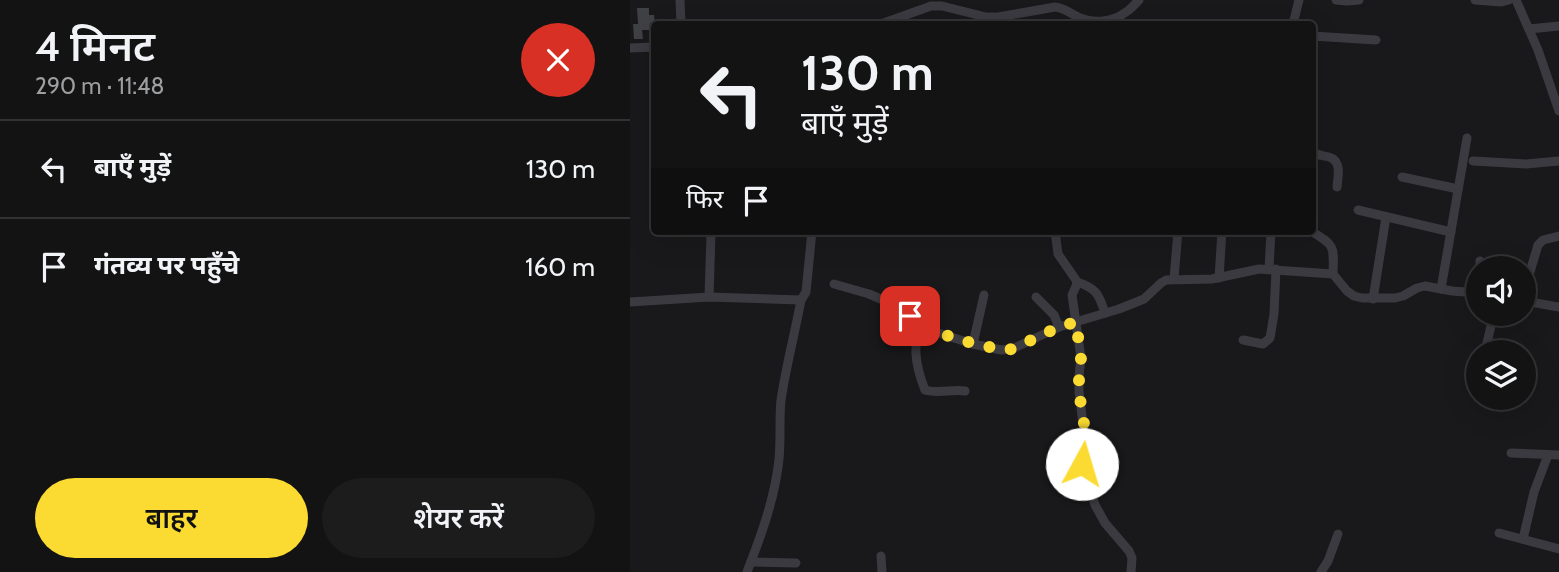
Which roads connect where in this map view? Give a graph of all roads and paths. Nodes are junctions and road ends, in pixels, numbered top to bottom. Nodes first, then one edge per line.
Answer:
1 (680, 0) edge
2 (1139, 0) edge
3 (1299, 0) edge
4 (1336, 0) edge
5 (1359, 0) edge
6 (1475, 0) edge
7 (1510, 0) edge
8 (1516, 0) edge
9 (940, 3) edge
10 (1063, 4) edge
11 (681, 21) edge
12 (888, 21) edge
13 (1092, 21) edge
14 (1105, 21) edge
15 (1294, 21) edge
16 (1559, 26) edge
17 (1529, 29) junction
18 (1316, 36) edge
19 (1376, 40) dead end
20 (651, 47) edge
21 (630, 48) edge
22 (1559, 111) edge
23 (1467, 138) dead end
24 (1316, 154) edge
25 (1474, 161) dead end
26 (1559, 161) edge
27 (1402, 177) dead end
28 (1337, 187) dead end
29 (1458, 189) junction
30 (1358, 210) dead end
31 (1386, 217) junction
32 (1451, 232) junction
33 (1316, 234) edge
34 (711, 235) edge
35 (812, 235) edge
36 (1056, 235) edge
37 (1178, 235) edge
38 (1222, 235) edge
39 (1271, 235) edge
40 (1559, 236) edge
41 (1535, 256) edge
42 (1272, 269) junction
43 (1333, 274) junction
44 (1219, 278) junction
45 (1174, 279) junction
46 (1077, 282) junction
47 (834, 284) dead end
48 (1441, 289) junction
49 (1466, 292) edge
50 (984, 295) dead end
51 (709, 297) junction
52 (1036, 297) dead end
53 (1373, 299) junction
54 (801, 300) junction
55 (630, 302) edge
56 (1536, 303) edge
57 (1559, 307) edge
58 (1105, 313) junction
59 (1076, 322) junction
60 (922, 325) junction
61 (1059, 327) junction
62 (1243, 340) dead end
63 (973, 344) junction
64 (965, 391) dead end
65 (1511, 453) dead end
66 (1548, 456) junction
67 (1559, 456) edge
68 (1499, 533) dead end
69 (1338, 534) dead end
70 (1524, 539) junction
71 (1559, 548) edge
72 (881, 556) dead end
73 (751, 562) junction
74 (796, 563) dead end
75 (747, 572) edge
76 (882, 572) edge
77 (1131, 572) edge
78 (1321, 572) edge

1 - 11 street
2 - 14 street
3 - 15 street
4 - 5 street
6 - 7 street
8 - 17 street
9 - 10 street
9 - 12 street
10 - 13 street
16 - 17 street
17 - 22 street
18 - 19 street
20 - 21 street
23 - 29 street
24 - 28 street
25 - 26 street
27 - 29 street
29 - 32 street
30 - 31 street
31 - 32 street
31 - 53 street
32 - 48 street
33 - 43 street
34 - 51 street
35 - 54 street
36 - 46 street
37 - 45 street
38 - 44 street
39 - 42 street
40 - 41 street
42 - 43 street
42 - 44 street
42 - 62 street
43 - 53 street
44 - 45 street
45 - 58 street
46 - 58 street
46 - 59 street
47 - 60 street
48 - 49 street
48 - 53 street
50 - 63 street
51 - 54 street
51 - 55 street
52 - 61 street
54 - 73 street
56 - 57 street
58 - 59 street
59 - 61 street
59 - 77 street
60 - 63 street
60 - 64 street
61 - 63 street
65 - 66 street
66 - 67 street
66 - 70 street
68 - 70 street
69 - 78 street
70 - 71 street
72 - 76 street
73 - 74 street
73 - 75 street

